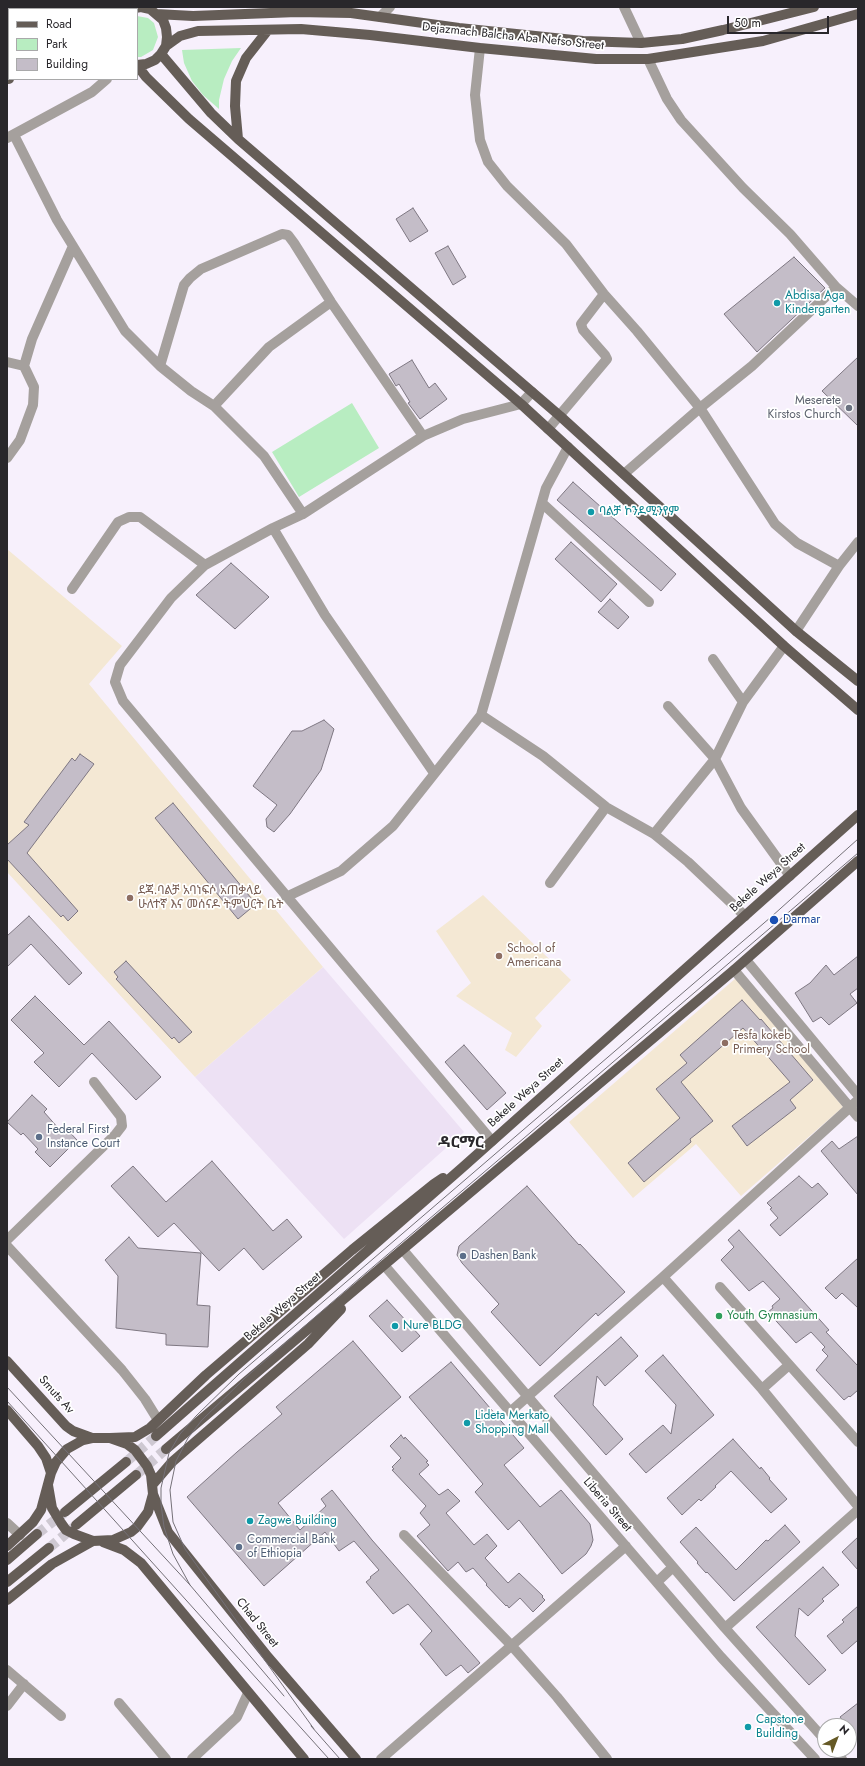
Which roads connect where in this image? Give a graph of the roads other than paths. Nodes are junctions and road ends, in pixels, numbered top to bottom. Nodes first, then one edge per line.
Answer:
1 (390, 7) edge
2 (624, 7) edge
3 (814, 7) edge
4 (134, 8) edge
5 (151, 10) edge
6 (349, 10) edge
7 (858, 14) edge
8 (380, 17) junction
9 (268, 30) junction
10 (641, 43) junction
11 (480, 48) junction
12 (164, 50) junction
13 (648, 59) junction
14 (138, 65) edge
15 (138, 66) edge
16 (106, 80) edge
17 (10, 137) edge
18 (238, 139) junction
19 (73, 246) junction
20 (836, 286) junction
21 (604, 294) junction
22 (331, 302) junction
23 (858, 306) edge
24 (7, 362) edge
25 (24, 366) junction
26 (160, 366) junction
27 (532, 392) junction
28 (521, 404) junction
29 (214, 406) junction
30 (700, 408) junction
31 (560, 416) junction
32 (548, 429) junction
33 (423, 436) junction
34 (568, 447) junction
35 (7, 458) edge
36 (624, 474) junction
37 (542, 504) junction
38 (304, 514) junction
39 (273, 528) junction
40 (858, 542) edge
41 (205, 566) junction
42 (839, 566) junction
43 (72, 589) dead end
44 (650, 602) dead end
45 (796, 631) junction
46 (784, 646) junction
47 (713, 659) dead end
48 (858, 682) edge
49 (743, 702) junction
50 (668, 706) dead end
51 (858, 710) edge
52 (481, 715) junction
53 (715, 759) junction
54 (434, 773) junction
55 (606, 806) junction
56 (858, 815) edge
57 (654, 834) junction
58 (858, 861) edge
59 (790, 876) junction
60 (550, 883) dead end
61 (286, 897) junction
62 (745, 916) junction
63 (746, 960) junction
64 (734, 970) junction
65 (94, 1082) dead end
66 (858, 1095) edge
67 (858, 1100) edge
68 (850, 1107) junction
69 (858, 1117) edge
70 (492, 1141) junction
71 (463, 1167) junction
72 (7, 1240) edge
73 (7, 1246) edge
74 (403, 1250) junction
75 (384, 1265) junction
76 (663, 1277) junction
77 (370, 1278) junction
78 (720, 1287) dead end
79 (7, 1361) edge
80 (789, 1365) junction
81 (762, 1389) junction
82 (527, 1396) junction
83 (7, 1410) edge
84 (510, 1412) junction
85 (158, 1420) junction
86 (156, 1436) tunnel mouth
87 (92, 1438) junction
88 (110, 1438) junction
89 (858, 1442) edge
90 (166, 1449) tunnel mouth
91 (126, 1462) tunnel mouth
92 (51, 1473) junction
93 (136, 1475) tunnel mouth
94 (48, 1485) junction
95 (153, 1489) junction
96 (858, 1506) edge
97 (858, 1510) edge
98 (65, 1512) tunnel mouth
99 (7, 1523) edge
100 (76, 1526) tunnel mouth
101 (37, 1534) tunnel mouth
102 (20, 1535) junction
103 (404, 1535) dead end
104 (98, 1542) junction
105 (7, 1546) edge
106 (626, 1546) junction
107 (49, 1548) tunnel mouth
108 (7, 1560) edge
109 (673, 1567) junction
110 (7, 1582) edge
111 (657, 1582) junction
112 (7, 1600) edge
113 (725, 1628) junction
114 (511, 1645) junction
115 (7, 1670) edge
116 (24, 1684) junction
117 (248, 1693) junction
118 (119, 1703) dead end
119 (7, 1706) edge
120 (61, 1716) dead end
121 (817, 1731) edge
122 (166, 1759) edge
123 (192, 1759) edge
124 (304, 1759) edge
125 (356, 1759) edge
126 (381, 1759) edge
127 (608, 1759) edge
128 (815, 1759) edge

1 - 8 street
2 - 10 street
3 - 10 main road, Dejazmach Balcha Aba Nefso Street
4 - 5 main road, Dejazmach Balcha Aba Nefso Street
5 - 6 main road, Dejazmach Balcha Aba Nefso Street
5 - 12 main road
6 - 8 main road, Dejazmach Balcha Aba Nefso Street
7 - 13 main road, Dejazmach Balcha Aba Nefso Street
8 - 10 main road, Dejazmach Balcha Aba Nefso Street
9 - 11 main road, Dejazmach Balcha Aba Nefso Street
9 - 12 main road, Dejazmach Balcha Aba Nefso Street
9 - 18 main road
11 - 13 main road, Dejazmach Balcha Aba Nefso Street
11 - 21 street
12 - 14 main road, Dejazmach Balcha Aba Nefso Street
12 - 18 main road
13 - 20 street
15 - 28 main road
16 - 17 street
17 - 19 street
18 - 27 main road
19 - 25 street
19 - 26 street
20 - 23 street
20 - 30 street
21 - 30 street
21 - 31 street
22 - 26 street
22 - 29 street
22 - 33 street
24 - 25 street
25 - 35 street
26 - 29 street
27 - 28 street
27 - 31 main road
28 - 32 main road
28 - 33 street
29 - 38 street
30 - 36 street
30 - 42 street
31 - 32 street
31 - 36 main road
32 - 34 main road
33 - 38 street
34 - 37 street
34 - 46 main road
36 - 45 main road
37 - 44 street
37 - 52 street
38 - 39 street
39 - 41 street
39 - 54 street
40 - 42 street
41 - 43 street
41 - 61 street
42 - 45 street
45 - 48 main road
46 - 49 street
46 - 51 main road
47 - 49 street
49 - 53 street
50 - 53 street
52 - 54 street
52 - 55 street
53 - 57 street
53 - 59 street
54 - 61 street
55 - 57 street
55 - 60 street
56 - 59 main road, Bekele Weya Street
57 - 62 street
58 - 63 main road
59 - 62 main road, Bekele Weya Street
61 - 70 street
62 - 70 main road, Bekele Weya Street
63 - 64 main road
63 - 66 street
64 - 68 street
64 - 74 main road
65 - 72 street
67 - 68 street
68 - 69 street
68 - 76 street
70 - 71 main road, Bekele Weya Street
71 - 85 main road
71 - 86 main road, Bekele Weya Street
73 - 85 street
74 - 75 main road
74 - 82 street, Liberia Street
75 - 77 main road
75 - 84 street, Liberia Street
76 - 81 street
76 - 82 street
77 - 90 main road
77 - 95 main road
78 - 80 street
79 - 87 main road, Smuts Av
80 - 81 street
80 - 89 street
81 - 96 street
82 - 84 street
82 - 109 street, Liberia Street
83 - 92 main road
84 - 106 street, Liberia Street
85 - 88 main road
87 - 88 main road
87 - 92 main road
88 - 95 main road
91 - 98 main road
92 - 94 main road
93 - 100 main road
94 - 102 main road
94 - 104 main road
95 - 104 main road
95 - 125 main road, Chad Street
97 - 113 street
99 - 102 street
101 - 108 main road
102 - 105 main road
103 - 114 street
104 - 112 main road
104 - 117 main road
106 - 111 street, Liberia Street
106 - 114 street
107 - 110 main road
109 - 111 street
109 - 113 street, Liberia Street
111 - 128 street, Liberia Street
113 - 121 street, Liberia Street
114 - 126 street
114 - 127 street
115 - 116 street
116 - 119 street
116 - 120 street
117 - 123 street
117 - 124 main road
118 - 122 street

